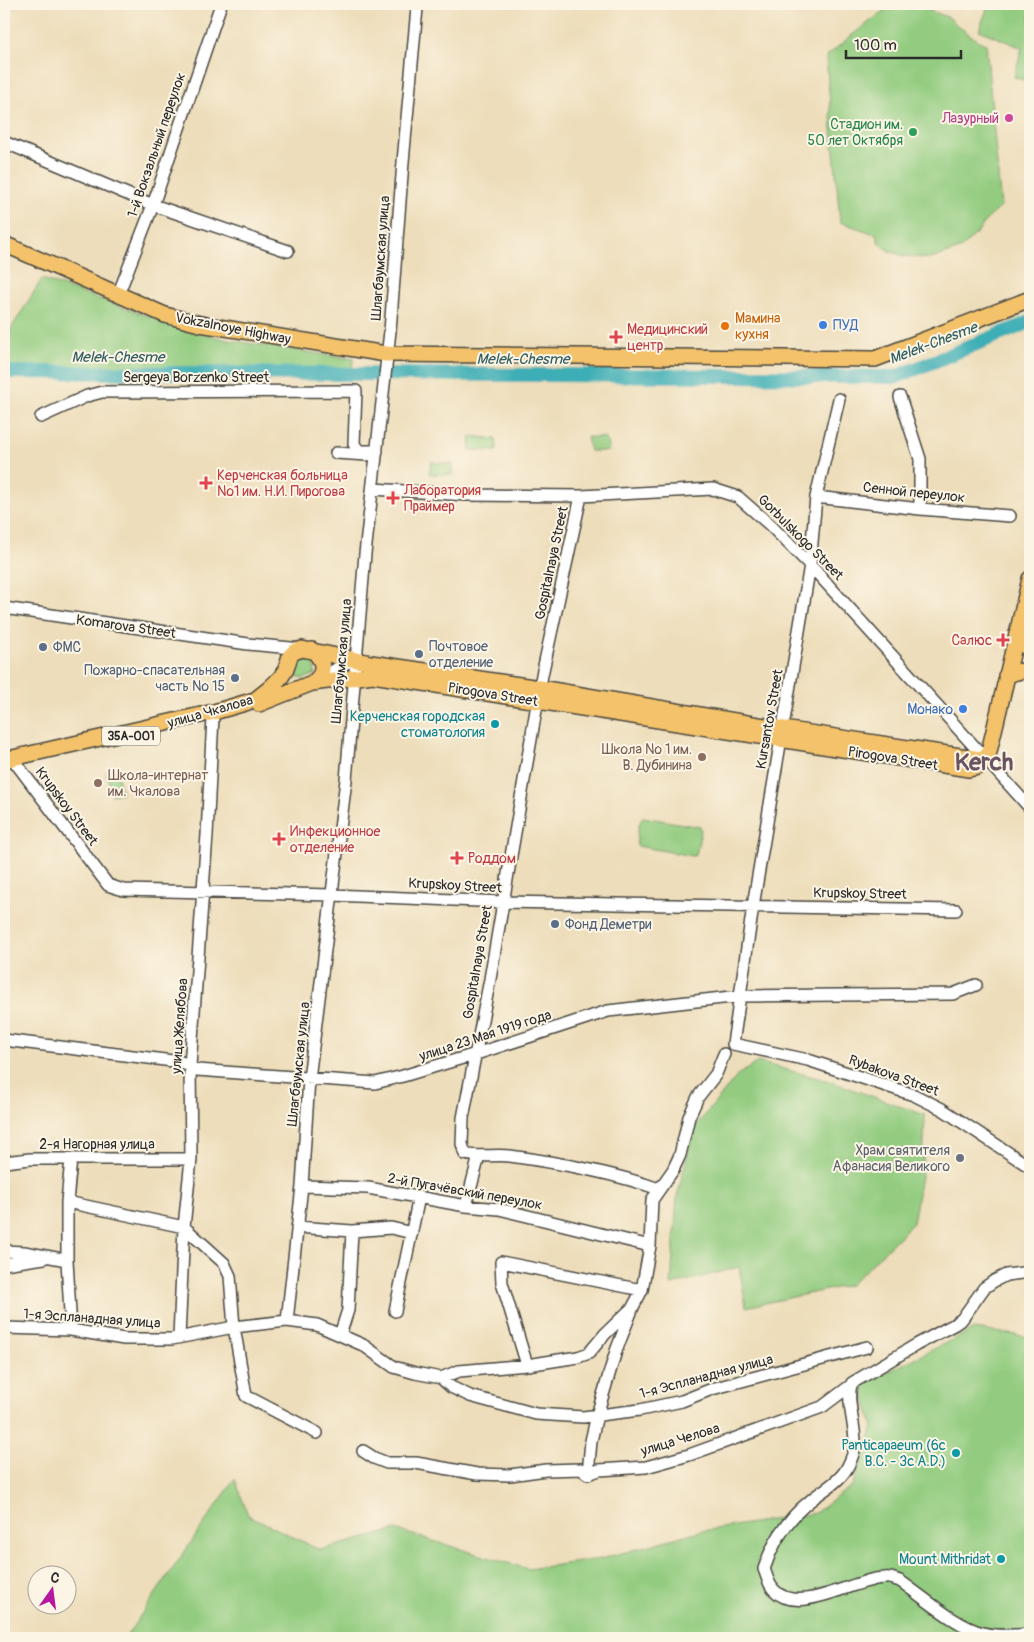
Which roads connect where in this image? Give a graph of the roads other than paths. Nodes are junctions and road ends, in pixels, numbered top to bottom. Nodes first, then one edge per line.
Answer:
1 (221, 4) edge
2 (416, 4) edge
3 (4, 142) edge
4 (153, 205) junction
5 (4, 244) edge
6 (288, 251) dead end
7 (118, 295) junction
8 (1030, 300) edge
9 (386, 358) junction
10 (900, 397) dead end
11 (839, 399) dead end
12 (41, 417) dead end
13 (336, 453) dead end
14 (359, 453) junction
15 (377, 453) junction
16 (373, 490) junction
17 (581, 496) junction
18 (816, 497) junction
19 (920, 509) junction
20 (1010, 516) dead end
21 (810, 565) junction
22 (1030, 579) edge
23 (4, 608) edge
24 (1017, 634) junction
25 (248, 644) junction
26 (309, 650) junction
27 (1030, 652) edge
28 (1012, 654) junction
29 (356, 660) junction
30 (1030, 664) edge
31 (286, 666) junction
32 (1030, 670) edge
33 (1006, 676) junction
34 (354, 677) junction
35 (311, 684) junction
36 (539, 694) junction
37 (256, 702) junction
38 (214, 714) junction
39 (782, 735) junction
40 (987, 760) junction
41 (8, 761) edge
42 (1030, 808) edge
43 (203, 893) junction
44 (332, 895) junction
45 (503, 902) junction
46 (753, 906) junction
47 (956, 910) dead end
48 (976, 985) dead end
49 (740, 996) junction
50 (4, 1040) edge
51 (733, 1044) joint
52 (476, 1054) junction
53 (724, 1054) dead end
54 (190, 1066) junction
55 (310, 1079) junction
56 (479, 1156) junction
57 (71, 1158) junction
58 (191, 1159) junction
59 (4, 1162) edge
60 (1030, 1167) edge
61 (302, 1186) junction
62 (660, 1189) junction
63 (419, 1197) junction
64 (67, 1202) junction
65 (466, 1206) junction
66 (184, 1227) junction
67 (297, 1227) junction
68 (352, 1231) junction
69 (412, 1233) junction
70 (650, 1246) junction
71 (4, 1252) edge
72 (51, 1257) junction
73 (67, 1260) junction
74 (4, 1264) edge
75 (1030, 1272) edge
76 (642, 1290) junction
77 (634, 1307) junction
78 (395, 1311) dead end
79 (287, 1320) junction
80 (234, 1327) junction
81 (4, 1328) edge
82 (71, 1330) junction
83 (340, 1334) junction
84 (179, 1337) junction
85 (867, 1347) dead end
86 (527, 1365) junction
87 (441, 1378) junction
88 (850, 1386) junction
89 (596, 1415) junction
90 (317, 1433) dead end
91 (363, 1451) dead end
92 (588, 1474) junction
93 (1030, 1634) edge

1 - 4 street, 1-й Вокзальный переулок
2 - 9 street, Шлагбаумская улица
3 - 4 street
4 - 6 street
4 - 7 street, 1-й Вокзальный переулок
5 - 7 main road, Vokzalnoye Highway
7 - 9 main road, Vokzalnoye Highway
8 - 9 main road, Vokzalnoye Highway
9 - 15 street, Шлагбаумская улица
10 - 19 street
11 - 18 street, Kursantov Street
12 - 14 street, Sergeya Borzenko Street
13 - 14 street
14 - 15 street
15 - 16 street, Шлагбаумская улица
16 - 17 street, Gorbulskogo Street
16 - 29 street, Шлагбаумская улица
17 - 21 street, Gorbulskogo Street
17 - 36 street, Gospitalnaya Street
18 - 19 street, Сенной переулок
18 - 21 street, Kursantov Street
19 - 20 street, Сенной переулок
21 - 39 street, Kursantov Street
21 - 40 street, Gorbulskogo Street
22 - 24 main road
23 - 25 street, Komarova Street
24 - 27 main road
24 - 28 main road
25 - 26 street, Komarova Street
25 - 31 street, Komarova Street
26 - 29 main road, Komarova Street
26 - 31 main road, улица Чкалова
26 - 35 main road
28 - 30 main road
28 - 33 main road
29 - 34 street, Шлагбаумская улица
29 - 35 street
29 - 36 main road, Pirogova Street
31 - 35 main road
31 - 37 main road, улица Чкалова
32 - 33 main road
33 - 40 main road
34 - 35 main road, Pirogova Street
34 - 36 main road, Pirogova Street
34 - 44 street, Шлагбаумская улица
35 - 37 main road, улица Чкалова
36 - 39 main road, Pirogova Street
36 - 45 street, Gospitalnaya Street
37 - 38 main road, улица Чкалова / 35А-001
38 - 41 main road, улица Чкалова / 35А-001
38 - 43 street, улица Желябова
39 - 40 main road, Pirogova Street
39 - 46 street, Kursantov Street
40 - 42 street, Gorbulskogo Street
41 - 43 street, Krupskoy Street
43 - 44 street, Krupskoy Street
43 - 54 street, улица Желябова
44 - 45 street, Krupskoy Street
44 - 55 street, Шлагбаумская улица
45 - 46 street, Krupskoy Street
45 - 52 street, Gospitalnaya Street
46 - 47 street, Krupskoy Street
46 - 49 street, Kursantov Street
48 - 49 street, улица 23 Мая 1919 года
49 - 51 street, Kursantov Street
49 - 52 street, улица 23 Мая 1919 года
50 - 54 street, улица 23 Мая 1919 года
51 - 60 street, Rybakova Street
52 - 55 street, улица 23 Мая 1919 года
52 - 56 street, Gospitalnaya Street
53 - 62 street
54 - 55 street, улица 23 Мая 1919 года
54 - 58 street, улица Желябова
55 - 61 street, Шлагбаумская улица
56 - 62 street
56 - 65 street
57 - 58 street, 2-я Нагорная улица
57 - 59 street, 2-я Нагорная улица
57 - 64 street
58 - 66 street, улица Желябова
61 - 63 street, 2-й Пугачёвский переулок
61 - 67 street, Шлагбаумская улица
62 - 70 street
63 - 65 street, 2-й Пугачёвский переулок
63 - 69 street
64 - 66 street
64 - 73 street
65 - 70 street, 2-й Пугачёвский переулок
66 - 80 street
66 - 84 street, улица Желябова
67 - 68 street
67 - 79 street, Шлагбаумская улица
68 - 69 street
68 - 83 street
69 - 78 street
70 - 76 street
71 - 72 street
72 - 73 street
72 - 74 street
73 - 82 street
75 - 88 street, улица Челова
76 - 77 street
76 - 86 street
77 - 86 street
77 - 89 street
79 - 80 street, 1-я Эспланадная улица
79 - 83 street, 1-я Эспланадная улица
80 - 84 street, 1-я Эспланадная улица
80 - 90 street
81 - 82 street, 1-я Эспланадная улица
82 - 84 street, 1-я Эспланадная улица
83 - 87 street, 1-я Эспланадная улица
85 - 89 street, 1-я Эспланадная улица
86 - 87 street
87 - 89 street, 1-я Эспланадная улица
88 - 92 street, улица Челова
88 - 93 street
89 - 92 street
91 - 92 street, улица Челова

